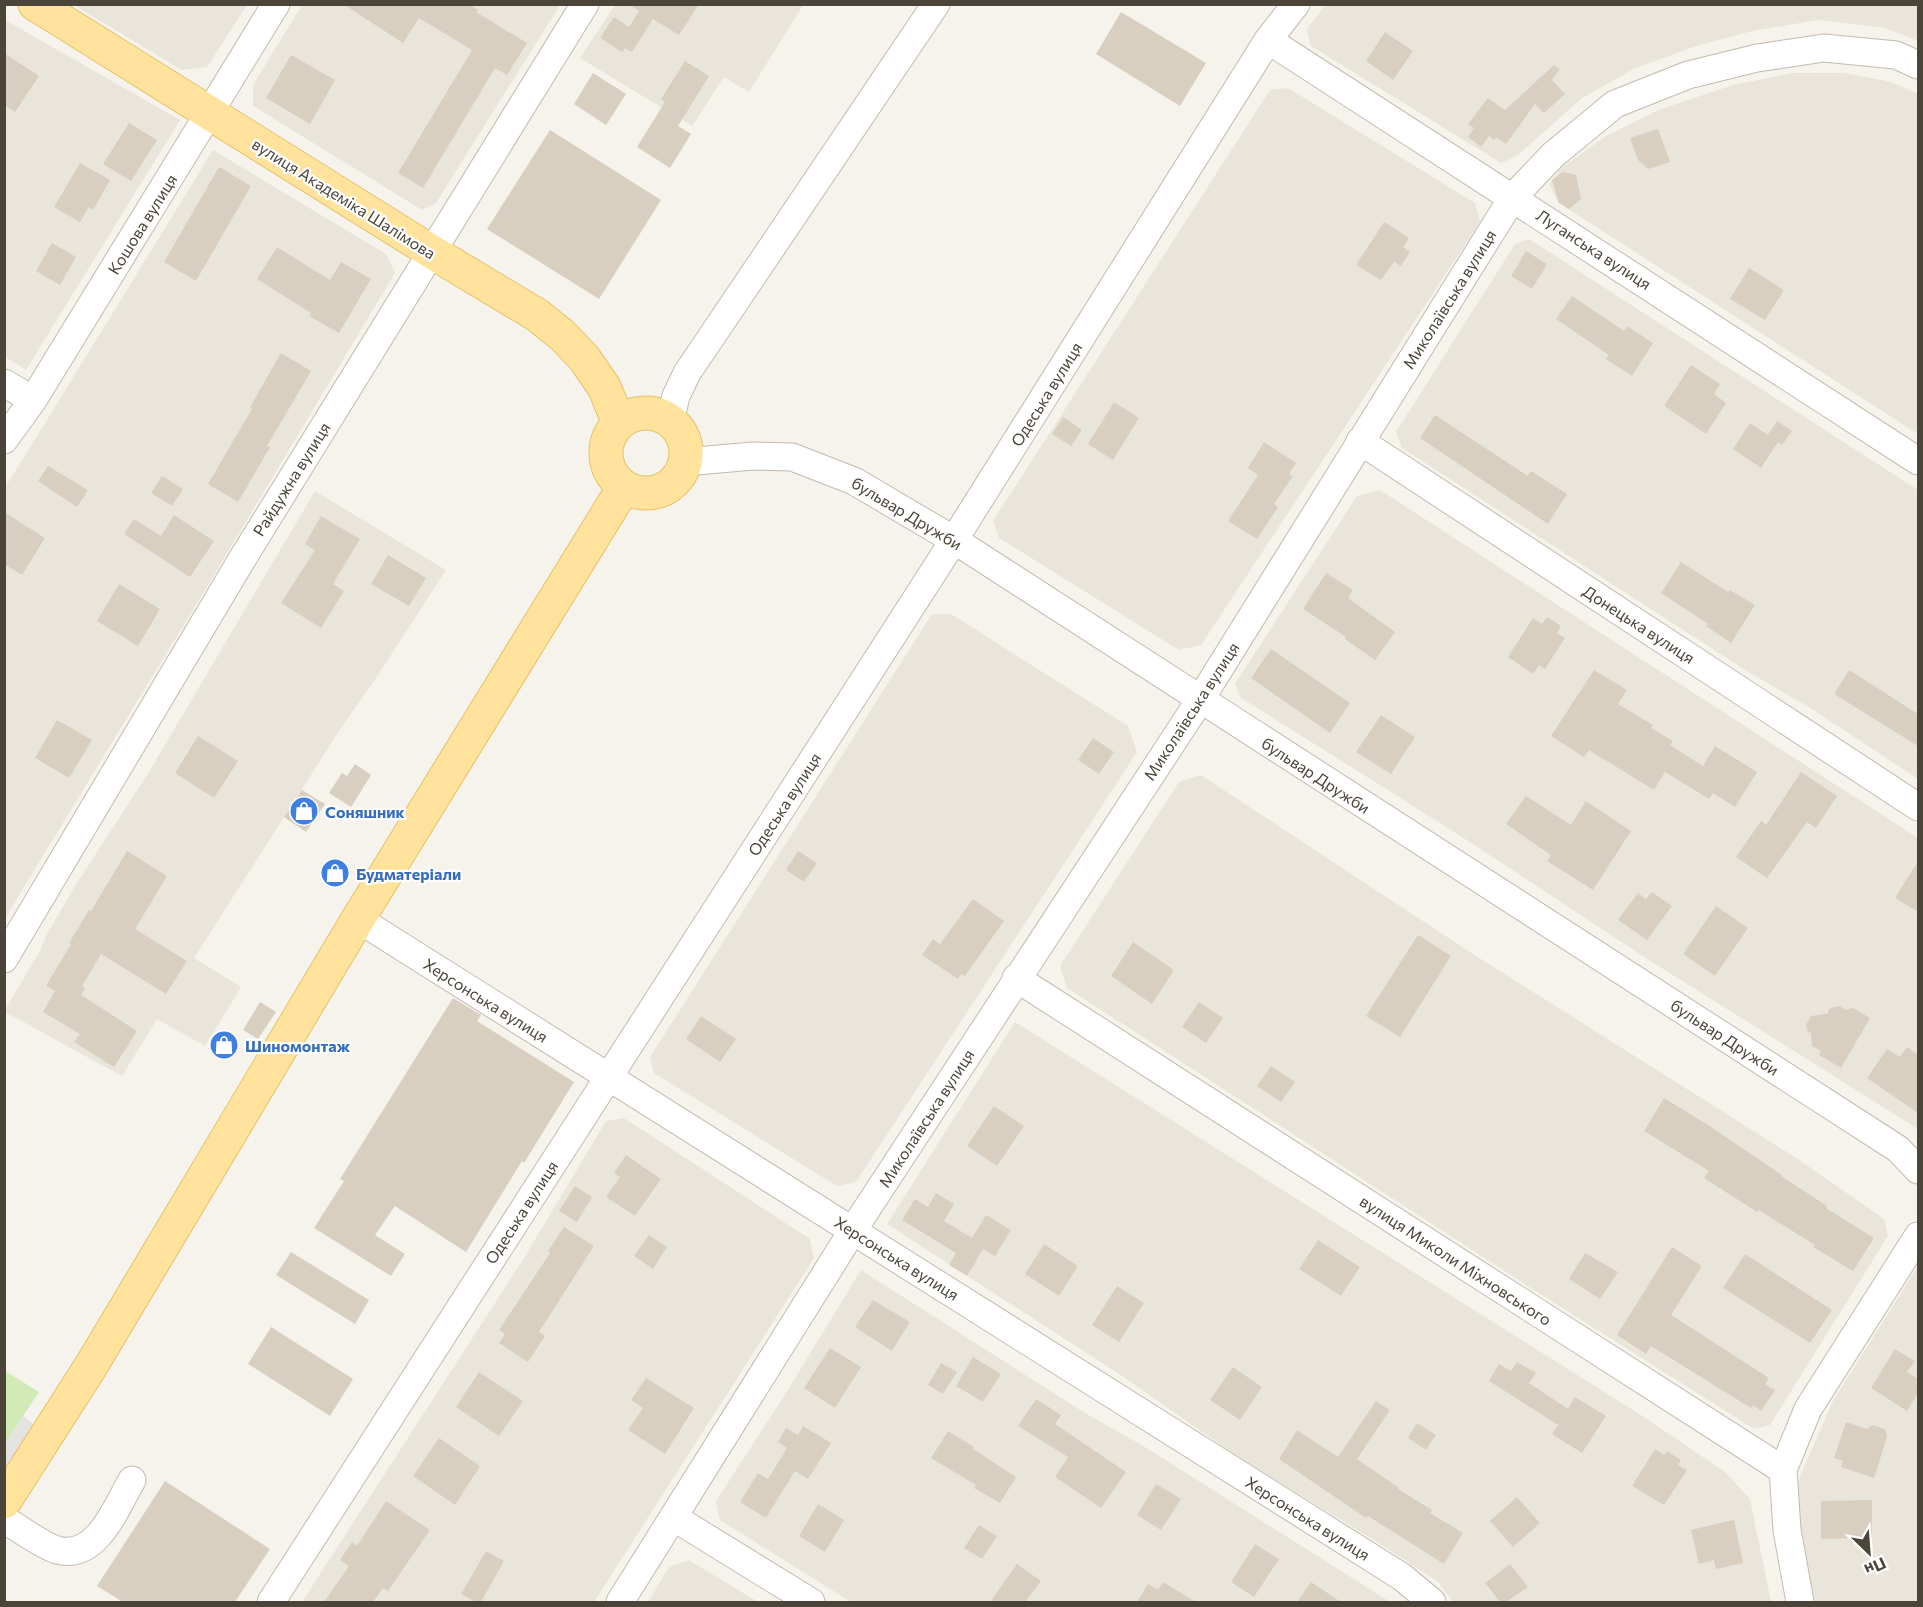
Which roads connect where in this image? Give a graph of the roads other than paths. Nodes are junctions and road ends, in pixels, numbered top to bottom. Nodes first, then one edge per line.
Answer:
1 (35, 4) edge
2 (276, 4) edge
3 (585, 4) edge
4 (936, 4) edge
5 (1296, 4) edge
6 (1268, 40) junction
7 (1918, 65) edge
8 (210, 114) junction
9 (1513, 197) junction
10 (432, 252) junction
11 (4, 383) edge
12 (33, 400) junction
13 (670, 421) junction
14 (619, 423) junction
15 (4, 440) edge
16 (1360, 441) junction
17 (1918, 461) edge
18 (685, 462) junction
19 (624, 487) junction
20 (954, 540) junction
21 (1200, 700) junction
22 (1918, 807) edge
23 (358, 919) junction
24 (4, 958) edge
25 (1016, 978) junction
26 (607, 1077) junction
27 (1918, 1170) edge
28 (853, 1230) junction
29 (1918, 1236) edge
30 (1783, 1470) junction
31 (132, 1480) dead end
32 (4, 1502) edge
33 (673, 1517) junction
34 (4, 1519) edge
35 (271, 1602) edge
36 (620, 1602) edge
37 (812, 1602) edge
38 (1432, 1602) edge
39 (1800, 1602) edge

1 - 8 main road, вулиця Академіка Шалімова
2 - 8 street, Кошова вулиця
3 - 10 street, Райдужна вулиця
4 - 13 street
5 - 6 street, Одеська вулиця
6 - 9 street, Луганська вулиця
6 - 20 street, Одеська вулиця
7 - 9 street, Миколаївська вулиця
8 - 10 main road, вулиця Академіка Шалімова
8 - 12 street, Кошова вулиця
9 - 16 street, Миколаївська вулиця
9 - 17 street, Луганська вулиця
10 - 14 main road, вулиця Академіка Шалімова
10 - 24 street, Райдужна вулиця
11 - 12 street
12 - 15 street, Кошова вулиця
13 - 14 main road
13 - 18 main road
14 - 19 main road
16 - 21 street, Миколаївська вулиця
16 - 22 street, Донецька вулиця
18 - 19 main road
18 - 20 street, бульвар Дружби
19 - 23 main road
20 - 21 street, бульвар Дружби
20 - 26 street, Одеська вулиця
21 - 25 street, Миколаївська вулиця
21 - 27 street, бульвар Дружби
23 - 26 street, Херсонська вулиця
23 - 32 main road
25 - 28 street, Миколаївська вулиця
25 - 30 street, вулиця Миколи Міхновського
26 - 28 street, Херсонська вулиця
26 - 35 street, Одеська вулиця
28 - 33 street, Миколаївська вулиця
28 - 38 street, Херсонська вулиця
29 - 30 street
30 - 39 street
31 - 34 street
33 - 36 street, Миколаївська вулиця
33 - 37 street

